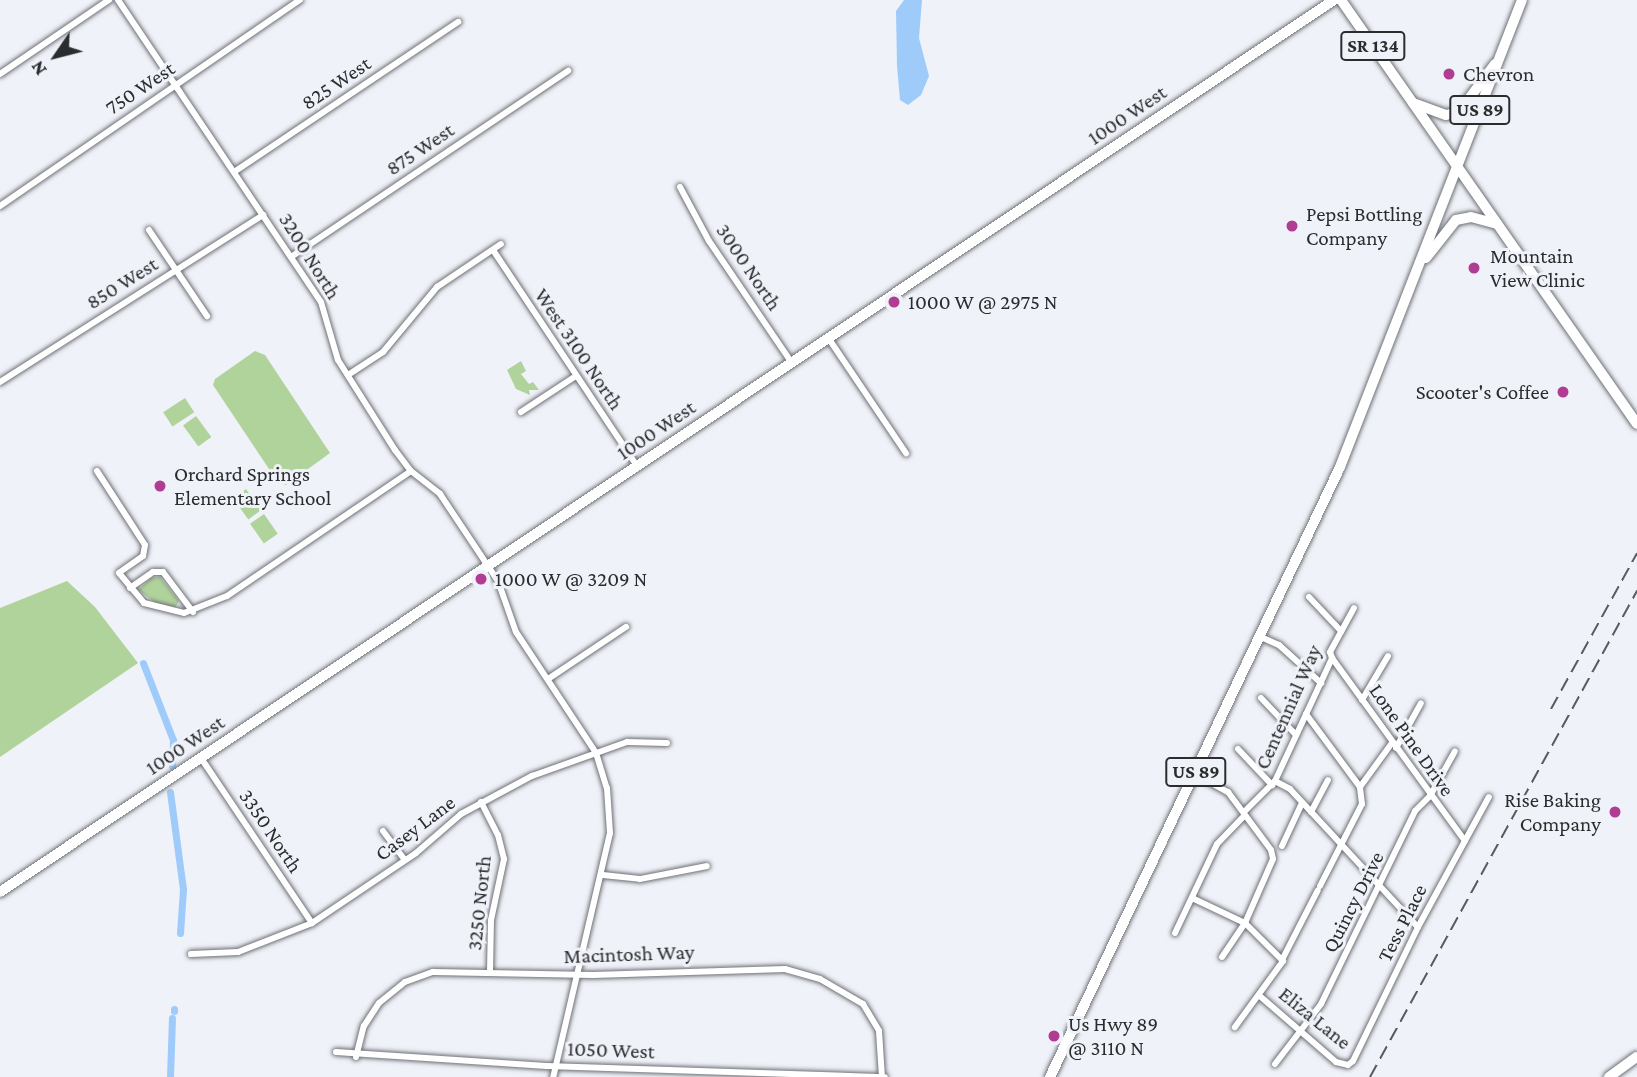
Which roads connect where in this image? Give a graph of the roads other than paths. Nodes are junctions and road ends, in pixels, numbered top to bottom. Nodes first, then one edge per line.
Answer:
1 (109, 0) edge
2 (118, 0) edge
3 (300, 0) edge
4 (1334, 0) edge
5 (1341, 0) edge
6 (1522, 0) edge
7 (458, 22) dead end
8 (1502, 53) junction
9 (568, 71) dead end
10 (0, 74) edge
11 (175, 86) junction
12 (1412, 103) junction
13 (1457, 167) junction
14 (234, 172) junction
15 (680, 187) dead end
16 (0, 206) edge
17 (263, 215) junction
18 (1497, 224) junction
19 (149, 230) dead end
20 (501, 244) dead end
21 (493, 250) junction
22 (291, 257) junction
23 (1420, 266) junction
24 (176, 270) junction
25 (207, 316) dead end
26 (828, 339) junction
27 (792, 363) junction
28 (348, 376) junction
29 (576, 376) junction
30 (0, 382) edge
31 (521, 412) dead end
32 (1637, 424) edge
33 (906, 453) dead end
34 (637, 466) junction
35 (97, 471) dead end
36 (411, 471) junction
37 (488, 565) junction
38 (130, 588) junction
39 (1310, 597) dead end
40 (1354, 608) dead end
41 (194, 612) junction
42 (626, 627) dead end
43 (1341, 631) junction
44 (1261, 637) junction
45 (1388, 656) dead end
46 (1332, 658) junction
47 (548, 679) junction
48 (1321, 683) junction
49 (1261, 698) dead end
50 (1362, 700) junction
51 (1421, 703) dead end
52 (1307, 714) junction
53 (1296, 735) junction
54 (667, 743) dead end
55 (1394, 746) junction
56 (1238, 749) dead end
57 (1455, 751) dead end
58 (596, 753) junction
59 (201, 758) junction
60 (1195, 774) junction
61 (1328, 779) dead end
62 (1273, 784) junction
63 (1360, 787) junction
64 (1430, 796) junction
65 (1489, 797) dead end
66 (481, 802) junction
67 (1302, 803) junction
68 (1311, 812) junction
69 (1243, 814) junction
70 (383, 831) dead end
71 (1465, 841) junction
72 (1341, 845) junction
73 (1282, 846) dead end
74 (405, 860) junction
75 (706, 866) dead end
76 (603, 875) junction
77 (1379, 886) junction
78 (0, 892) edge
79 (1192, 898) junction
80 (312, 923) junction
81 (1245, 923) junction
82 (1418, 927) junction
83 (1175, 933) dead end
84 (191, 954) dead end
85 (1222, 957) dead end
86 (1283, 958) junction
87 (490, 970) junction
88 (577, 975) junction
89 (1261, 997) junction
90 (1235, 1027) dead end
91 (1301, 1033) junction
92 (336, 1052) dead end
93 (356, 1057) junction
94 (1637, 1057) edge
95 (1275, 1064) dead end
96 (1348, 1065) joint
97 (556, 1066) junction
98 (553, 1077) edge
99 (884, 1077) edge
100 (1050, 1077) edge
101 (1609, 1077) edge

1 - 10 street
2 - 11 street, 3200 North
3 - 11 street, 750 West
4 - 26 street, 1000 West
5 - 12 main road, SR 134
6 - 8 main road, US 89
7 - 14 street, 825 West
8 - 12 main road
8 - 13 main road, US 89
9 - 22 street, 875 West
11 - 14 street, 3200 North
11 - 16 street, 750 West
12 - 13 main road, SR 134
13 - 18 main road, SR 134
13 - 23 main road, US 89
14 - 17 street, 3200 North
15 - 27 street, 3000 North
17 - 22 street, 3200 North
17 - 24 street, 850 West
18 - 23 main road
18 - 32 main road, SR 134
19 - 24 street
20 - 21 street
21 - 28 street
21 - 29 street, West 3100 North
22 - 28 street, 3200 North
23 - 44 main road, US 89
24 - 25 street
24 - 30 street, 850 West
26 - 27 street, 1000 West
26 - 33 street
27 - 34 street, 1000 West
28 - 36 street, 3200 North
29 - 31 street
29 - 34 street, West 3100 North
34 - 37 street, 1000 West
35 - 38 street
36 - 37 street, 3200 North
36 - 41 street
37 - 47 street, 3200 North
37 - 59 street, 1000 West
38 - 41 street
38 - 41 street
39 - 43 street
40 - 43 street, Centennial Way
42 - 47 street
43 - 46 street, Centennial Way
44 - 48 street
44 - 60 main road, US 89
45 - 50 street
46 - 48 street, Centennial Way
46 - 50 street, Lone Pine Drive
47 - 58 street, 3200 North
48 - 52 street, Centennial Way
49 - 53 street
50 - 55 street, Lone Pine Drive
51 - 55 street
52 - 53 street, Centennial Way
52 - 63 street
53 - 62 street, Centennial Way
54 - 58 street, Casey Lane
55 - 63 street
55 - 64 street, Lone Pine Drive
56 - 62 street
57 - 64 street, Quincy Drive
58 - 66 street, Casey Lane
58 - 76 street, 3200 North
59 - 78 street, 1000 West
59 - 80 street, 3350 North
60 - 69 street
60 - 100 main road, US 89
61 - 68 street
62 - 67 street
62 - 69 street, Centennial Way
63 - 72 street
64 - 71 street, Lone Pine Drive
64 - 77 street, Quincy Drive
65 - 71 street, Tess Place
66 - 74 street, Casey Lane
66 - 87 street, 3250 North
67 - 68 street
67 - 73 street
68 - 72 street
69 - 79 street, Centennial Way
69 - 81 street
70 - 74 street
71 - 82 street, Tess Place
72 - 77 street
72 - 86 street
74 - 80 street, Casey Lane
75 - 76 street
76 - 88 street, 3200 North
77 - 82 street
77 - 91 street, Quincy Drive
79 - 81 street
79 - 83 street, Centennial Way
80 - 84 street, Casey Lane
81 - 85 street
81 - 86 street
82 - 96 street, Tess Place
86 - 89 street
87 - 88 street, Macintosh Way
87 - 93 street, Macintosh Way
88 - 97 street, 3200 North
88 - 99 street, Macintosh Way
89 - 90 street
89 - 91 street, Eliza Lane
91 - 95 street, Quincy Drive
91 - 96 street, Eliza Lane
92 - 93 street, 1050 West
93 - 97 street, 1050 West
94 - 101 street
97 - 98 street, 3200 North
97 - 99 street, 1050 West

